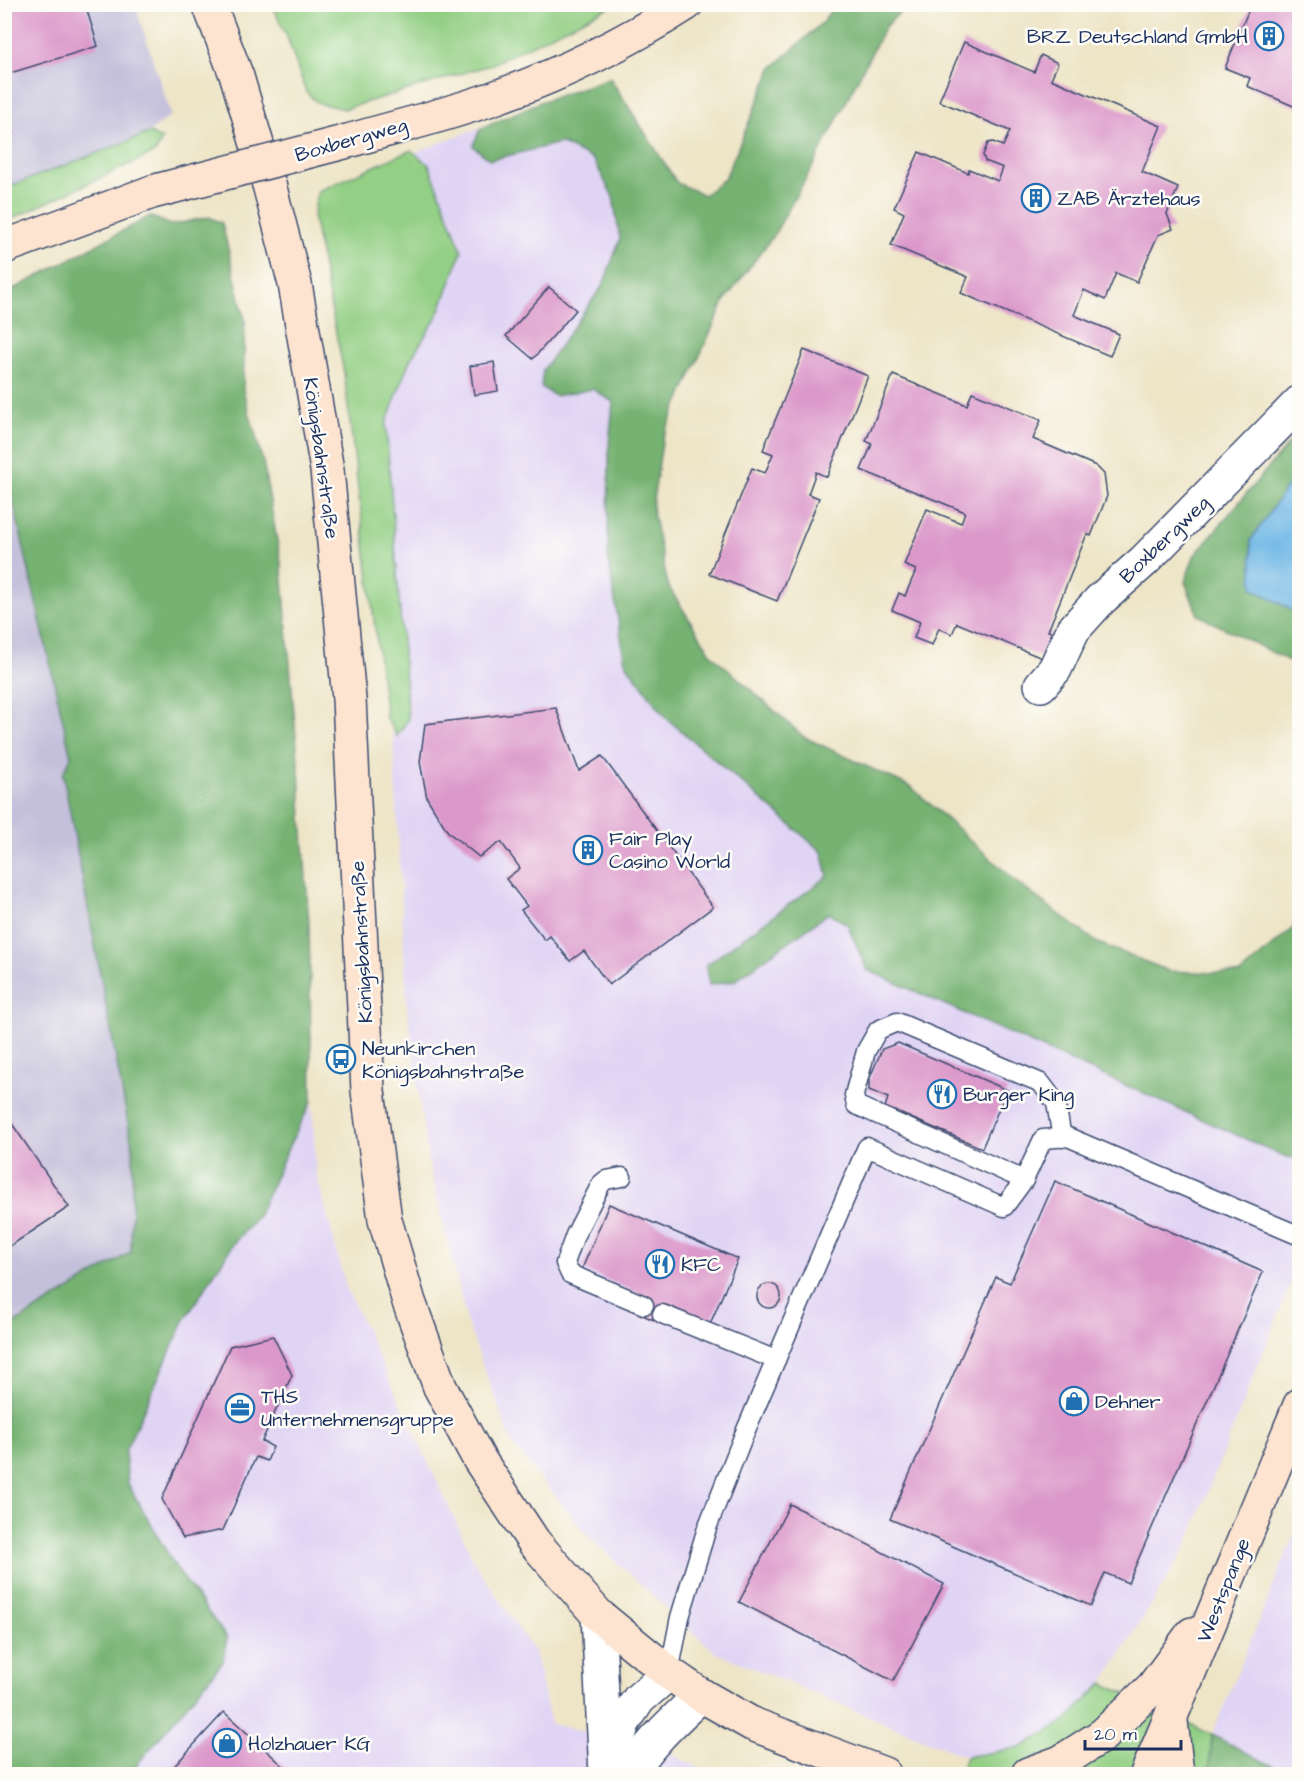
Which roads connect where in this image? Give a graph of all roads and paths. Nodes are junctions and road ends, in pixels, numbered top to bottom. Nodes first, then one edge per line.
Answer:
1 (209, 4) edge
2 (686, 4) edge
3 (4, 247) edge
4 (1299, 402) edge
5 (1041, 685) dead end
6 (1062, 1138) junction
7 (622, 1177) dead end
8 (1024, 1180) junction
9 (1299, 1236) edge
10 (644, 1305) dead end
11 (662, 1314) dead end
12 (776, 1360) junction
13 (1299, 1405) edge
14 (1218, 1599) junction
15 (598, 1615) junction
16 (669, 1673) junction
17 (701, 1695) junction
18 (1170, 1719) junction
19 (606, 1774) edge
20 (631, 1774) edge
21 (883, 1774) edge
22 (1028, 1774) edge
23 (1147, 1774) edge
24 (1177, 1774) edge

1 - 15 street, Königsbahnstraße
2 - 3 street, Boxbergweg, bridge
4 - 5 street, Boxbergweg
6 - 8 lane
6 - 8 lane
6 - 9 lane
7 - 10 lane
8 - 12 lane
11 - 12 lane
12 - 16 lane
13 - 14 street, Westspange
14 - 18 street, Westspange
14 - 22 street
15 - 16 street, Königsbahnstraße
15 - 19 street
16 - 17 street, Königsbahnstraße
16 - 19 street
17 - 20 street
17 - 21 street, Königsbahnstraße
18 - 23 street, Westspange
18 - 24 street

